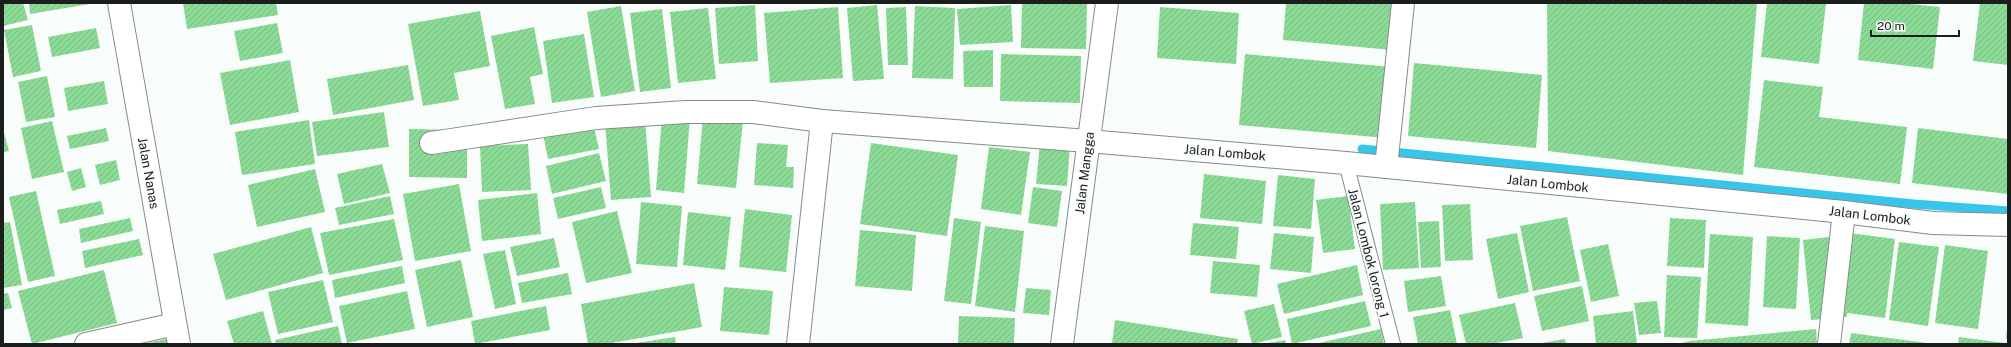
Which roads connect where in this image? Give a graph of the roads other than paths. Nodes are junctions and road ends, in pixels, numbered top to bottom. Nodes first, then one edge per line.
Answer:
1 (119, 3) edge
2 (1403, 3) edge
3 (1107, 6) edge
4 (822, 121) junction
5 (1088, 141) junction
6 (431, 143) dead end
7 (1346, 163) junction
8 (1386, 167) junction
9 (1844, 212) junction
10 (2008, 225) edge
11 (177, 334) edge
12 (86, 344) edge
13 (798, 344) edge
14 (1062, 344) edge
15 (1393, 344) edge
16 (1829, 344) edge

1 - 11 street, Jalan Nanas
2 - 8 street
3 - 5 street, Jalan Mangga
4 - 5 street, Jalan Lombok
4 - 6 street, Jalan Lombok
4 - 13 street
5 - 7 street, Jalan Lombok
5 - 14 street, Jalan Mangga
7 - 8 street, Jalan Lombok
7 - 15 lane, Jalan Lombok lorong 1
8 - 9 street, Jalan Lombok
9 - 10 street, Jalan Lombok
9 - 16 street
11 - 12 street

